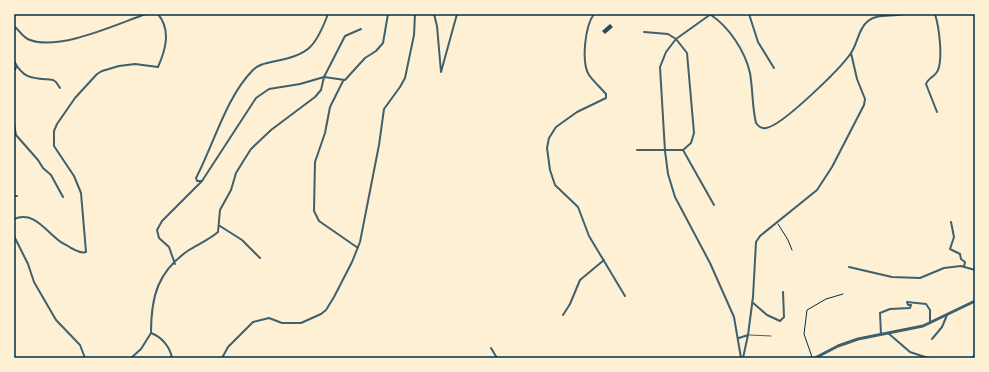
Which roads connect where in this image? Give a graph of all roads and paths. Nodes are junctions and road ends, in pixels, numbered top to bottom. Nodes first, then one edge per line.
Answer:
1 (146, 14) edge
2 (158, 14) edge
3 (328, 14) edge
4 (388, 14) edge
5 (415, 14) edge
6 (434, 14) edge
7 (456, 14) edge
8 (594, 14) edge
9 (710, 14) edge
10 (749, 14) edge
11 (904, 14) edge
12 (935, 14) edge
13 (14, 27) edge
14 (361, 29) dead end
15 (644, 32) dead end
16 (676, 39) junction
17 (851, 53) junction
18 (14, 61) edge
19 (17, 66) junction
20 (774, 68) dead end
21 (14, 71) edge
22 (324, 77) junction
23 (343, 81) junction
24 (60, 88) dead end
25 (937, 112) dead end
26 (14, 124) edge
27 (637, 150) dead end
28 (683, 150) junction
29 (665, 151) junction
30 (202, 181) junction
31 (14, 196) edge
32 (18, 196) dead end
33 (63, 198) dead end
34 (714, 205) dead end
35 (14, 219) edge
36 (951, 222) dead end
37 (778, 224) junction
38 (220, 226) junction
39 (14, 236) edge
40 (358, 248) junction
41 (792, 250) dead end
42 (260, 258) dead end
43 (604, 260) junction
44 (174, 264) junction
45 (848, 267) dead end
46 (964, 267) junction
47 (975, 270) edge
48 (783, 292) dead end
49 (843, 294) dead end
50 (625, 296) dead end
51 (975, 301) edge
52 (752, 302) junction
53 (563, 315) dead end
54 (947, 315) junction
55 (930, 323) junction
56 (151, 333) junction
57 (888, 333) junction
58 (881, 334) junction
59 (748, 335) junction
60 (771, 336) dead end
61 (739, 338) junction
62 (932, 339) dead end
63 (491, 348) dead end
64 (975, 354) edge
65 (918, 357) edge
66 (85, 358) edge
67 (132, 358) edge
68 (172, 358) edge
69 (222, 358) edge
70 (497, 358) edge
71 (742, 358) edge
72 (812, 358) edge
73 (815, 358) edge
74 (928, 358) edge
75 (971, 358) edge

1 - 13 street
2 - 35 street
3 - 30 street
4 - 23 street
5 - 40 street
6 - 7 street
8 - 43 street
9 - 16 street
9 - 17 street
10 - 20 street
11 - 17 street
12 - 25 street
14 - 22 street
15 - 16 street
16 - 28 street
16 - 29 street
17 - 37 street
18 - 19 street
19 - 21 street
19 - 24 street
22 - 23 street
22 - 30 street
22 - 38 street
23 - 40 street
26 - 33 street
27 - 29 street
28 - 29 street
28 - 34 street
29 - 61 street
30 - 44 street
31 - 32 street
36 - 46 street
37 - 41 path
37 - 52 street
38 - 42 street
38 - 44 street
39 - 66 street
40 - 69 street
43 - 50 street
43 - 53 street
44 - 56 street
45 - 46 street
46 - 47 street
48 - 52 street
49 - 72 path
51 - 54 street
52 - 59 street
54 - 55 street
54 - 62 street
55 - 57 street
55 - 58 street
56 - 67 street
56 - 68 street
57 - 58 street
57 - 65 street
58 - 73 street
59 - 60 lane
59 - 61 street
59 - 71 street
61 - 71 street
63 - 70 street
64 - 75 path
65 - 74 street

